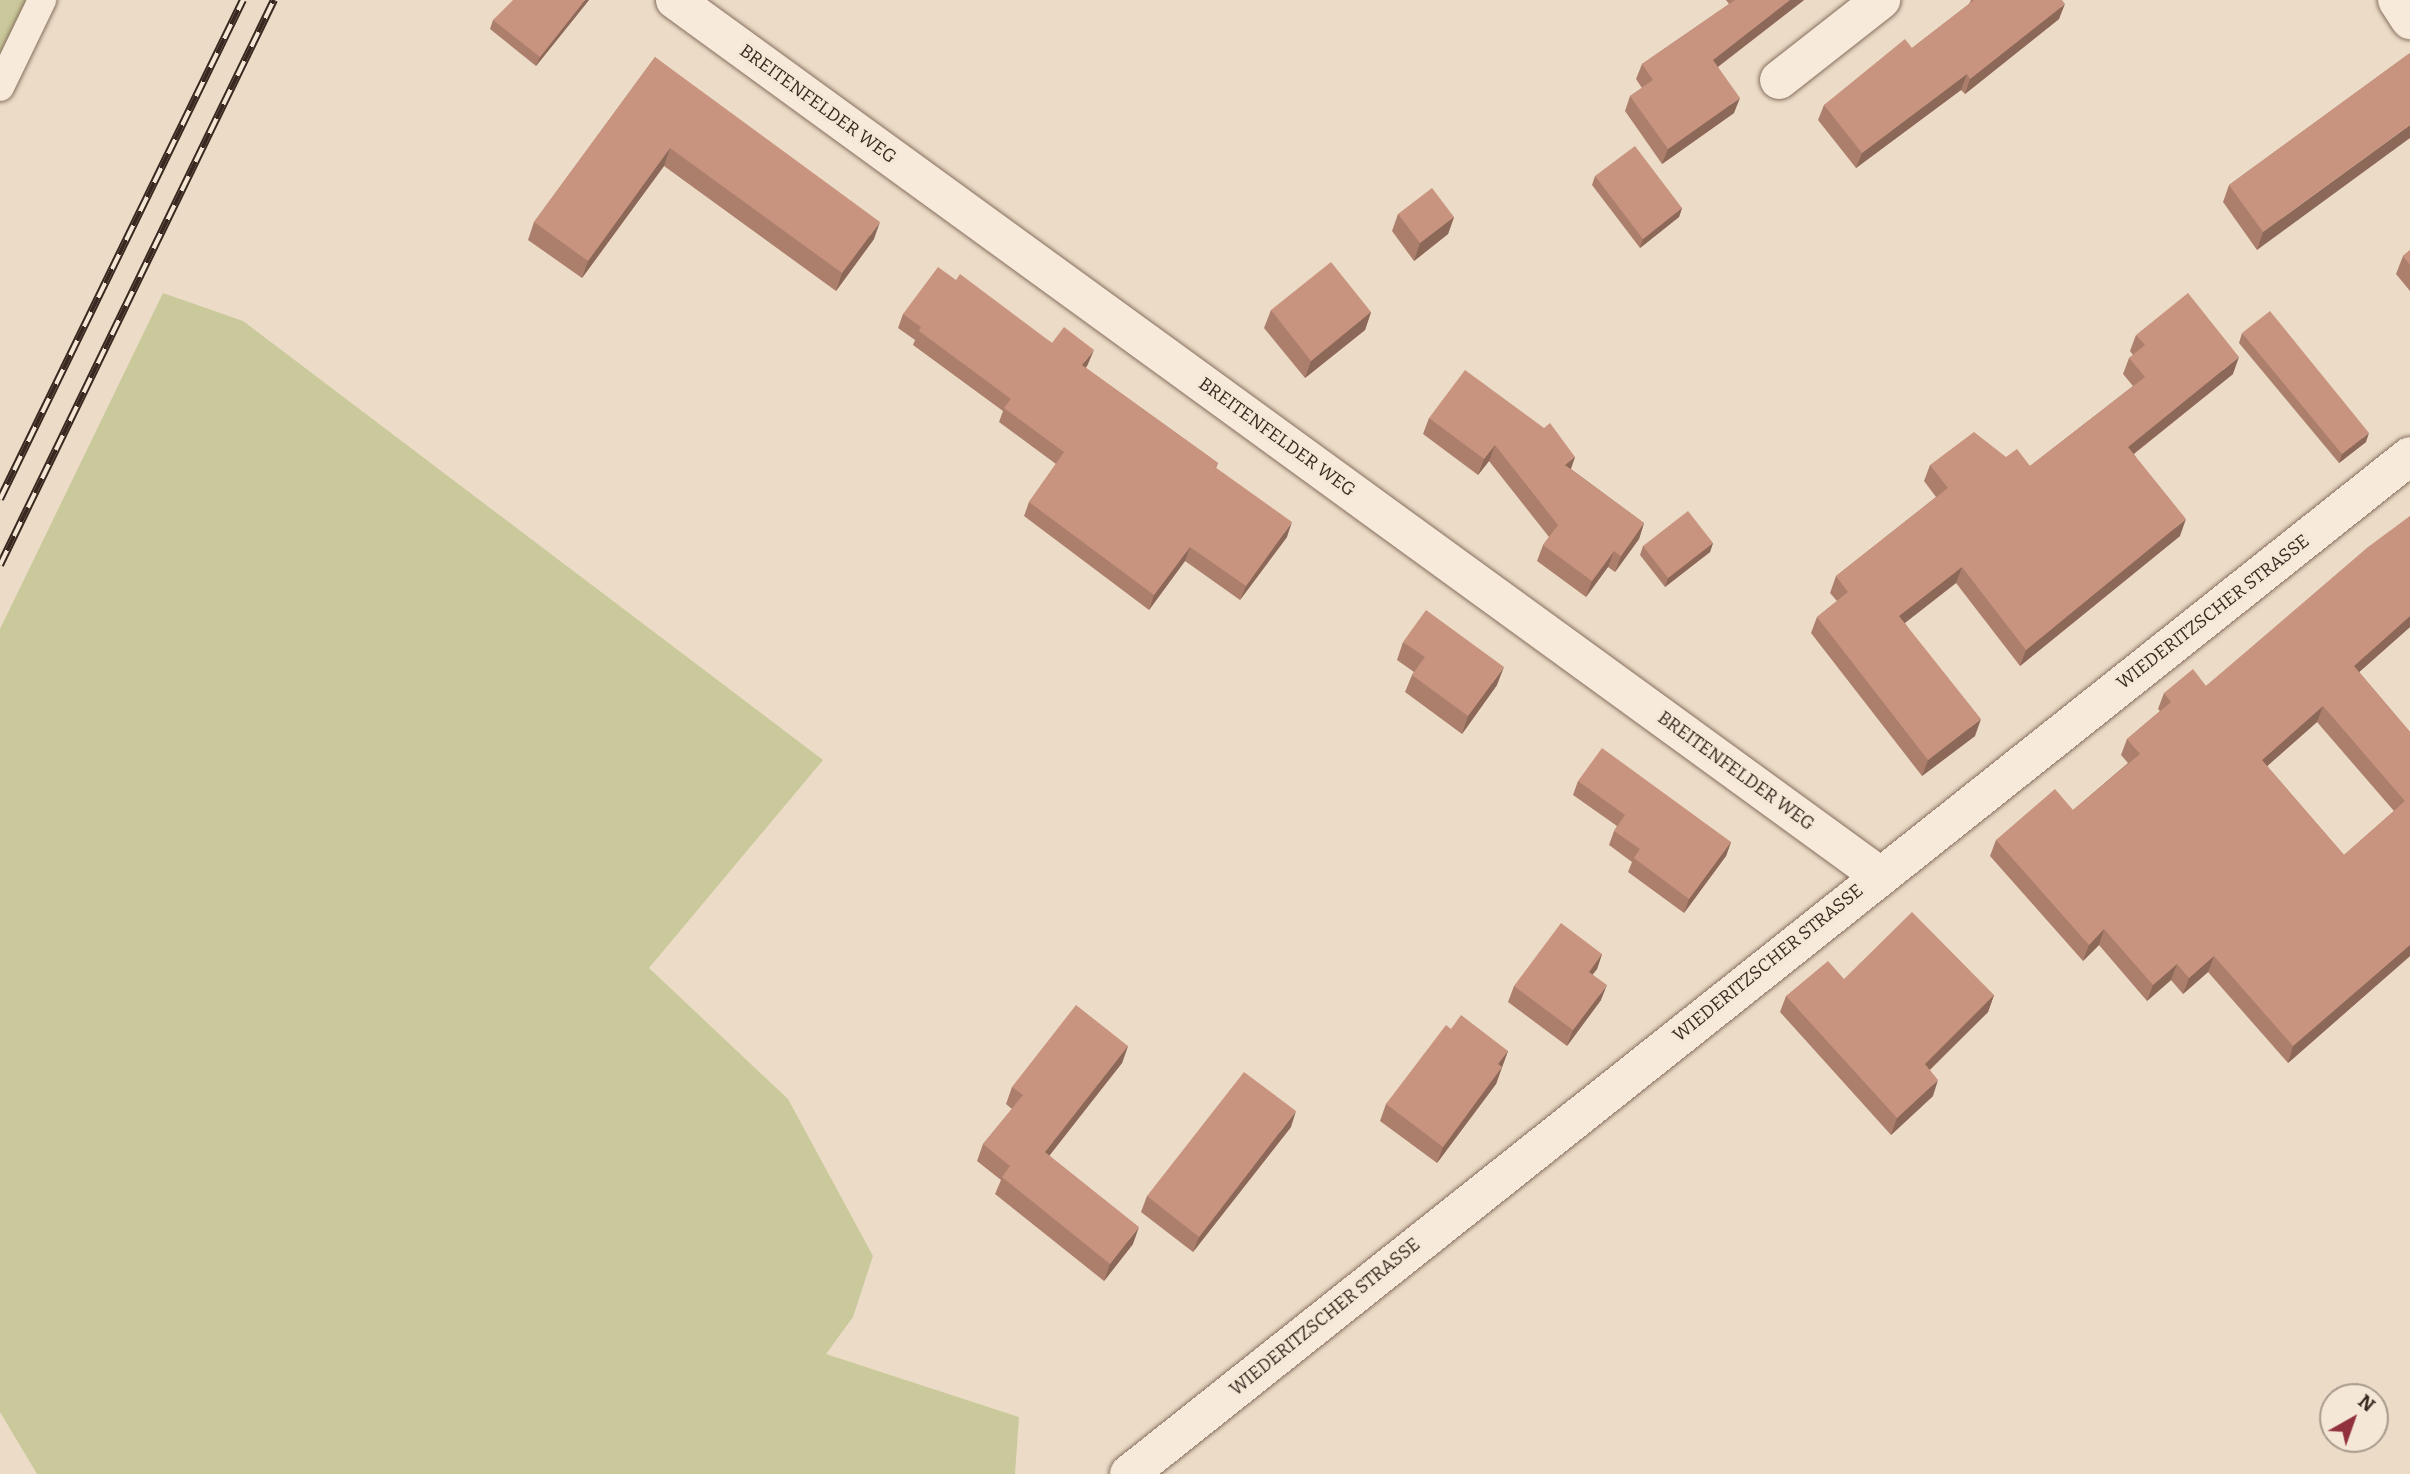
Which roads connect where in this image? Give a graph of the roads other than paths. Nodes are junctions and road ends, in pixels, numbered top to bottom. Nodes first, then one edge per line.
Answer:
1 (42, 0) edge
2 (675, 0) edge
3 (1881, 0) edge
4 (1779, 80) dead end
5 (0, 87) edge
6 (2410, 456) edge
7 (1879, 875) junction
8 (1129, 1474) edge

1 - 5 lane
2 - 7 street, BREITENFELDER WEG
3 - 4 street
6 - 7 street, WIEDERITZSCHER STRASSE
7 - 8 street, WIEDERITZSCHER STRASSE

